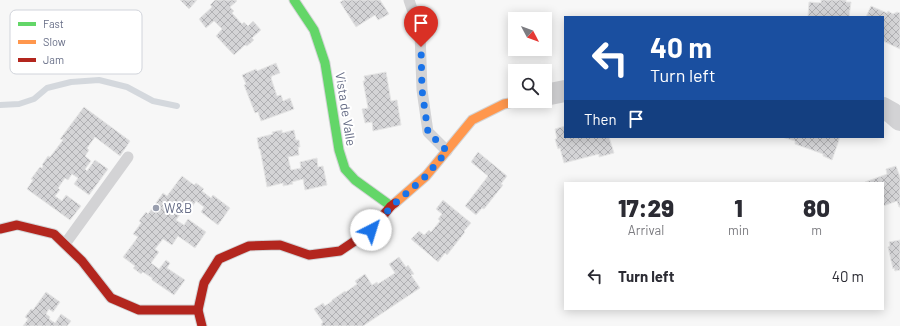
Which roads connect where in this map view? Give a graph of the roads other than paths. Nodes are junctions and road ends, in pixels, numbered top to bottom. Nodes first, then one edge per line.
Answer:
1 (294, 0) edge
2 (409, 0) edge
3 (564, 91) edge
4 (552, 94) edge
5 (508, 103) edge
6 (884, 109) edge
7 (900, 120) edge
8 (447, 151) junction
9 (128, 157) dead end
10 (392, 206) junction
11 (0, 229) edge
12 (65, 244) junction
13 (198, 310) junction
14 (202, 326) edge

1 - 10 street, Vista de Valle
2 - 8 lane
3 - 4 street
5 - 8 street
6 - 7 street
8 - 10 street
9 - 12 lane
10 - 13 street
11 - 12 street
12 - 13 street
13 - 14 street

